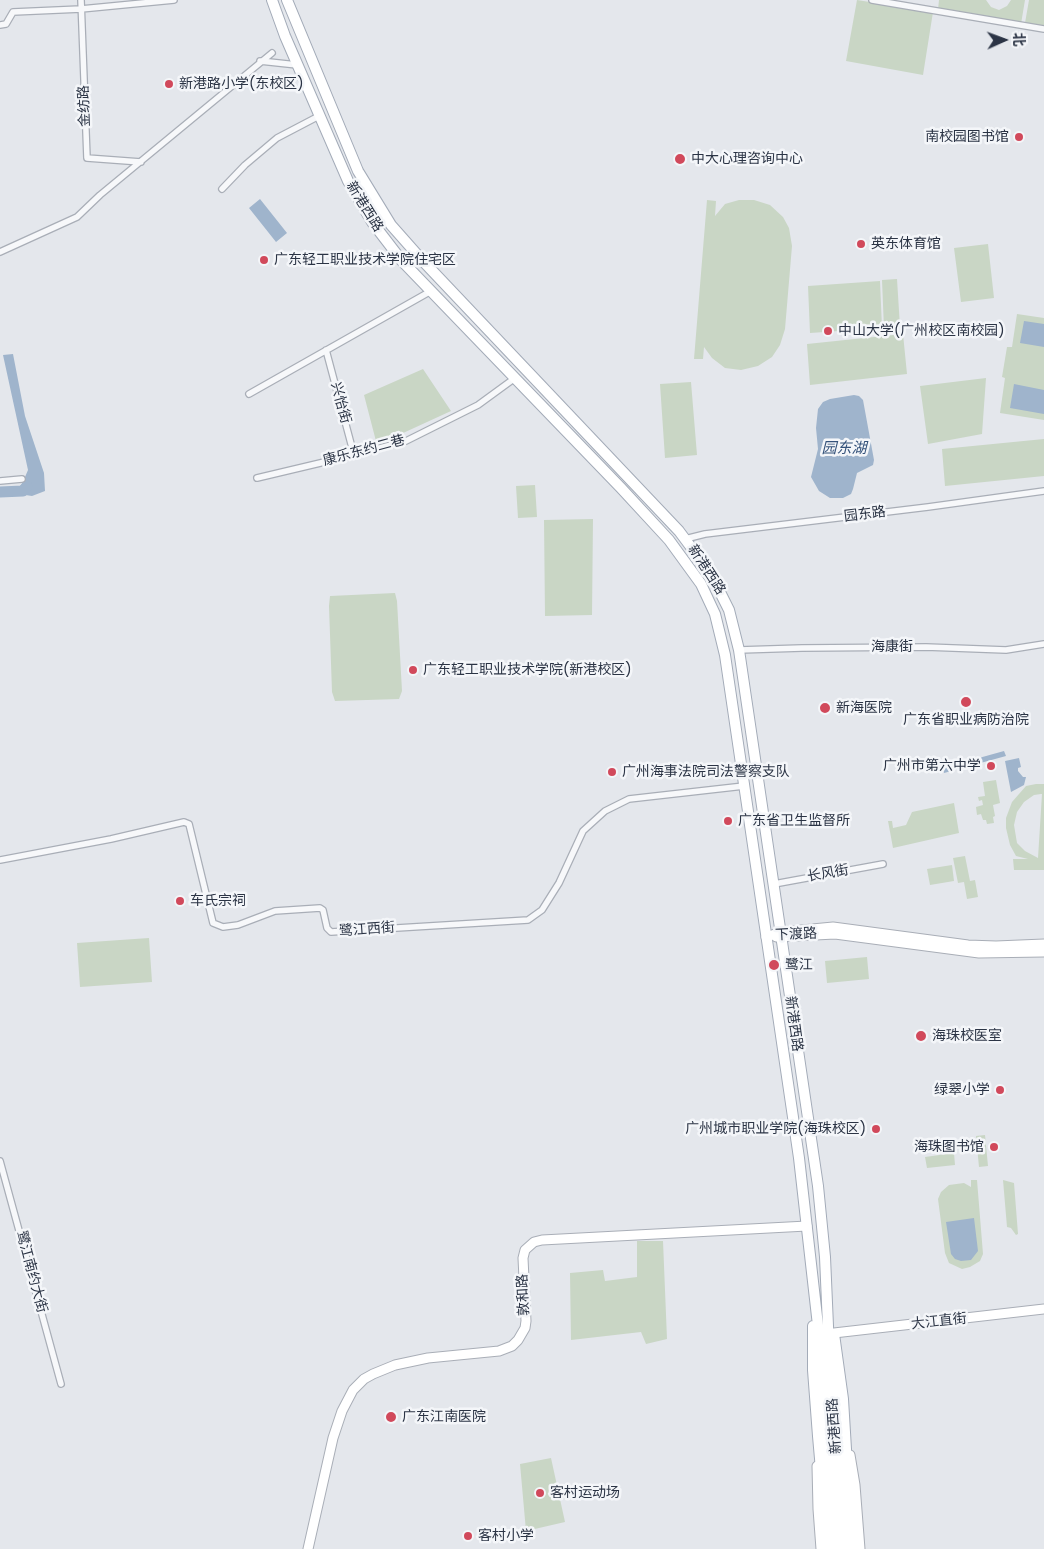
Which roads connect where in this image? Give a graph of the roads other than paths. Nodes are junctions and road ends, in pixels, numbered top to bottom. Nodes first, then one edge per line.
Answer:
1 (80, 0) edge
2 (174, 0) edge
3 (272, 0) edge
4 (287, 0) edge
5 (872, 0) edge
6 (81, 9) junction
7 (0, 25) edge
8 (1044, 29) edge
9 (272, 53) dead end
10 (260, 61) junction
11 (298, 65) junction
12 (319, 116) junction
13 (141, 162) junction
14 (222, 189) dead end
15 (0, 252) edge
16 (431, 291) junction
17 (326, 350) junction
18 (515, 378) junction
19 (249, 394) dead end
20 (354, 455) junction
21 (628, 476) junction
22 (257, 478) dead end
23 (22, 479) dead end
24 (0, 481) edge
25 (618, 485) junction
26 (1044, 491) edge
27 (685, 539) junction
28 (730, 610) junction
29 (715, 614) junction
30 (1044, 644) edge
31 (739, 650) junction
32 (744, 786) junction
33 (0, 860) edge
34 (883, 864) dead end
35 (774, 884) junction
36 (779, 917) junction
37 (764, 920) junction
38 (781, 935) junction
39 (766, 937) junction
40 (1044, 944) edge
41 (1007, 949) junction
42 (1044, 952) edge
43 (786, 971) junction
44 (771, 974) junction
45 (0, 1160) edge
46 (807, 1226) junction
47 (815, 1302) junction
48 (827, 1304) junction
49 (1044, 1309) edge
50 (834, 1333) junction
51 (61, 1384) dead end
52 (818, 1436) junction
53 (846, 1439) junction
54 (833, 1464) junction
55 (308, 1549) edge
56 (821, 1549) edge
57 (828, 1549) edge
58 (836, 1549) edge
59 (844, 1549) edge
60 (852, 1549) edge
61 (860, 1549) edge

1 - 6 street, 金纺路
2 - 6 street
3 - 11 main road, 新港西路
4 - 21 main road, 新港西路
5 - 8 street
6 - 7 street
6 - 13 street, 金纺路
9 - 10 street
10 - 11 street
10 - 13 street
11 - 12 main road, 新港西路
12 - 14 street
12 - 16 main road, 新港西路
13 - 15 street
16 - 17 street
16 - 18 main road, 新港西路
17 - 19 street
17 - 20 street, 兴怡街
18 - 20 street, 康乐东约二巷
18 - 25 main road, 新港西路
20 - 22 street, 康乐东约二巷
21 - 25 street
21 - 27 main road, 新港西路
23 - 24 street
25 - 29 main road, 新港西路
26 - 27 street, 园东路
27 - 28 main road, 新港西路
28 - 29 street
28 - 31 main road, 新港西路
29 - 32 main road, 新港西路
30 - 31 street, 海康街
31 - 35 main road, 新港西路
32 - 33 street, 鹭江西街
32 - 37 main road, 新港西路
34 - 35 street, 长风街
35 - 36 main road, 新港西路
36 - 37 street
36 - 38 main road, 新港西路
37 - 39 main road, 新港西路
38 - 39 street, 下渡路
38 - 41 street, 下渡路
38 - 43 main road, 新港西路
39 - 44 main road, 新港西路
40 - 41 street
41 - 42 street
43 - 44 main road
43 - 48 main road, 新港西路
44 - 46 main road, 新港西路
45 - 51 street, 鹭江南约大街
46 - 47 main road, 新港西路
46 - 55 street, 敦和路
47 - 52 main road
47 - 54 main road, 新港西路
48 - 50 main road
48 - 54 main road, 新港西路
49 - 50 street, 大江直街
50 - 53 main road
52 - 56 street
52 - 57 main road
53 - 60 main road
53 - 61 street
54 - 58 main road, 新港西路
54 - 59 main road, 新港西路

